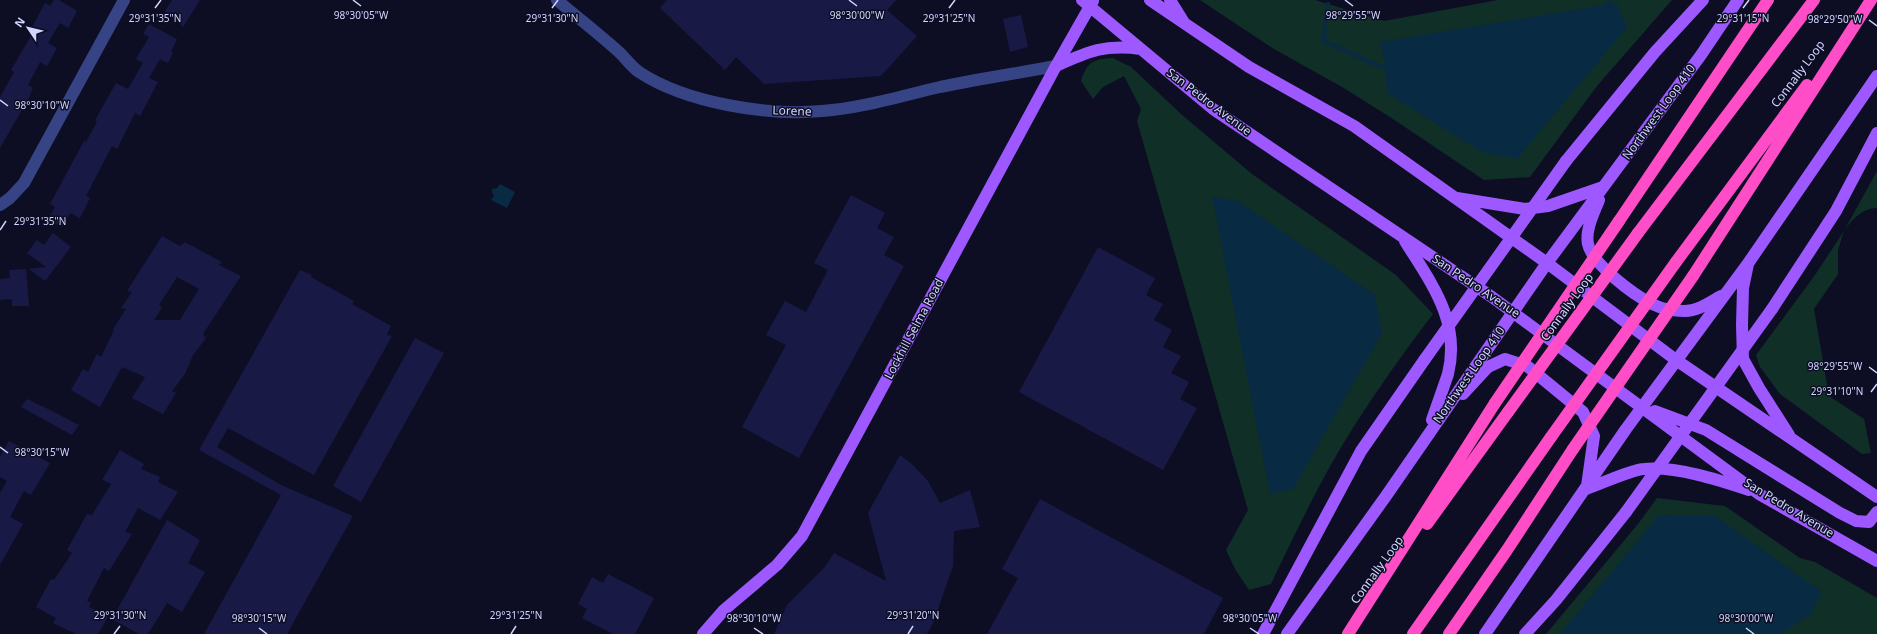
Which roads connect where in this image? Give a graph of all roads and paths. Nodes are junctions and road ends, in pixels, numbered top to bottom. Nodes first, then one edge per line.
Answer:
1 (124, 0) edge
2 (557, 0) edge
3 (1150, 0) edge
4 (1170, 0) edge
5 (1704, 0) edge
6 (1738, 0) edge
7 (1768, 0) edge
8 (1814, 0) edge
9 (1871, 0) edge
10 (1089, 2) edge
11 (1184, 23) junction
12 (1142, 50) junction
13 (1056, 66) junction
14 (1877, 76) edge
15 (1877, 133) edge
16 (1603, 187) junction
17 (1454, 198) junction
18 (0, 205) edge
19 (1403, 237) junction
20 (1749, 262) junction
21 (1547, 263) junction
22 (1724, 295) junction
23 (1513, 312) junction
24 (1676, 360) junction
25 (1643, 406) junction
26 (1428, 433) junction
27 (1792, 439) junction
28 (1586, 489) junction
29 (1760, 494) junction
30 (1877, 496) edge
31 (1877, 512) edge
32 (1877, 561) edge
33 (703, 634) edge
34 (1263, 634) edge
35 (1287, 634) edge
36 (1348, 634) edge
37 (1413, 634) edge
38 (1449, 634) edge
39 (1485, 634) edge
40 (1525, 634) edge

1 - 18 street
2 - 13 street, Lorene
3 - 11 main road
4 - 11 main road
5 - 34 main road, bridge
6 - 16 main road, Northwest Loop 410
7 - 36 highway, bridge
8 - 36 highway, Connally Loop, bridge
9 - 37 highway, Connally Loop, bridge
9 - 38 highway, bridge
10 - 12 main road, San Pedro Avenue
10 - 13 main road, Lockhill Selma Road
11 - 17 main road
12 - 13 main road
12 - 19 main road, San Pedro Avenue
13 - 33 main road, Lockhill Selma Road
14 - 20 main road
15 - 40 main road, bridge
16 - 17 main road
16 - 21 main road, Northwest Loop 410
16 - 22 main road
17 - 21 main road
19 - 23 main road, San Pedro Avenue
19 - 26 main road
20 - 22 main road
20 - 27 main road
21 - 23 main road, Northwest Loop 410
21 - 24 main road
22 - 24 main road
23 - 25 main road, San Pedro Avenue
23 - 26 main road, Northwest Loop 410
24 - 25 main road
24 - 27 main road
25 - 28 main road
25 - 29 main road, San Pedro Avenue
25 - 31 main road
26 - 28 main road
26 - 35 main road, Northwest Loop 410
27 - 30 main road
28 - 29 main road
28 - 39 main road
29 - 32 main road, San Pedro Avenue

